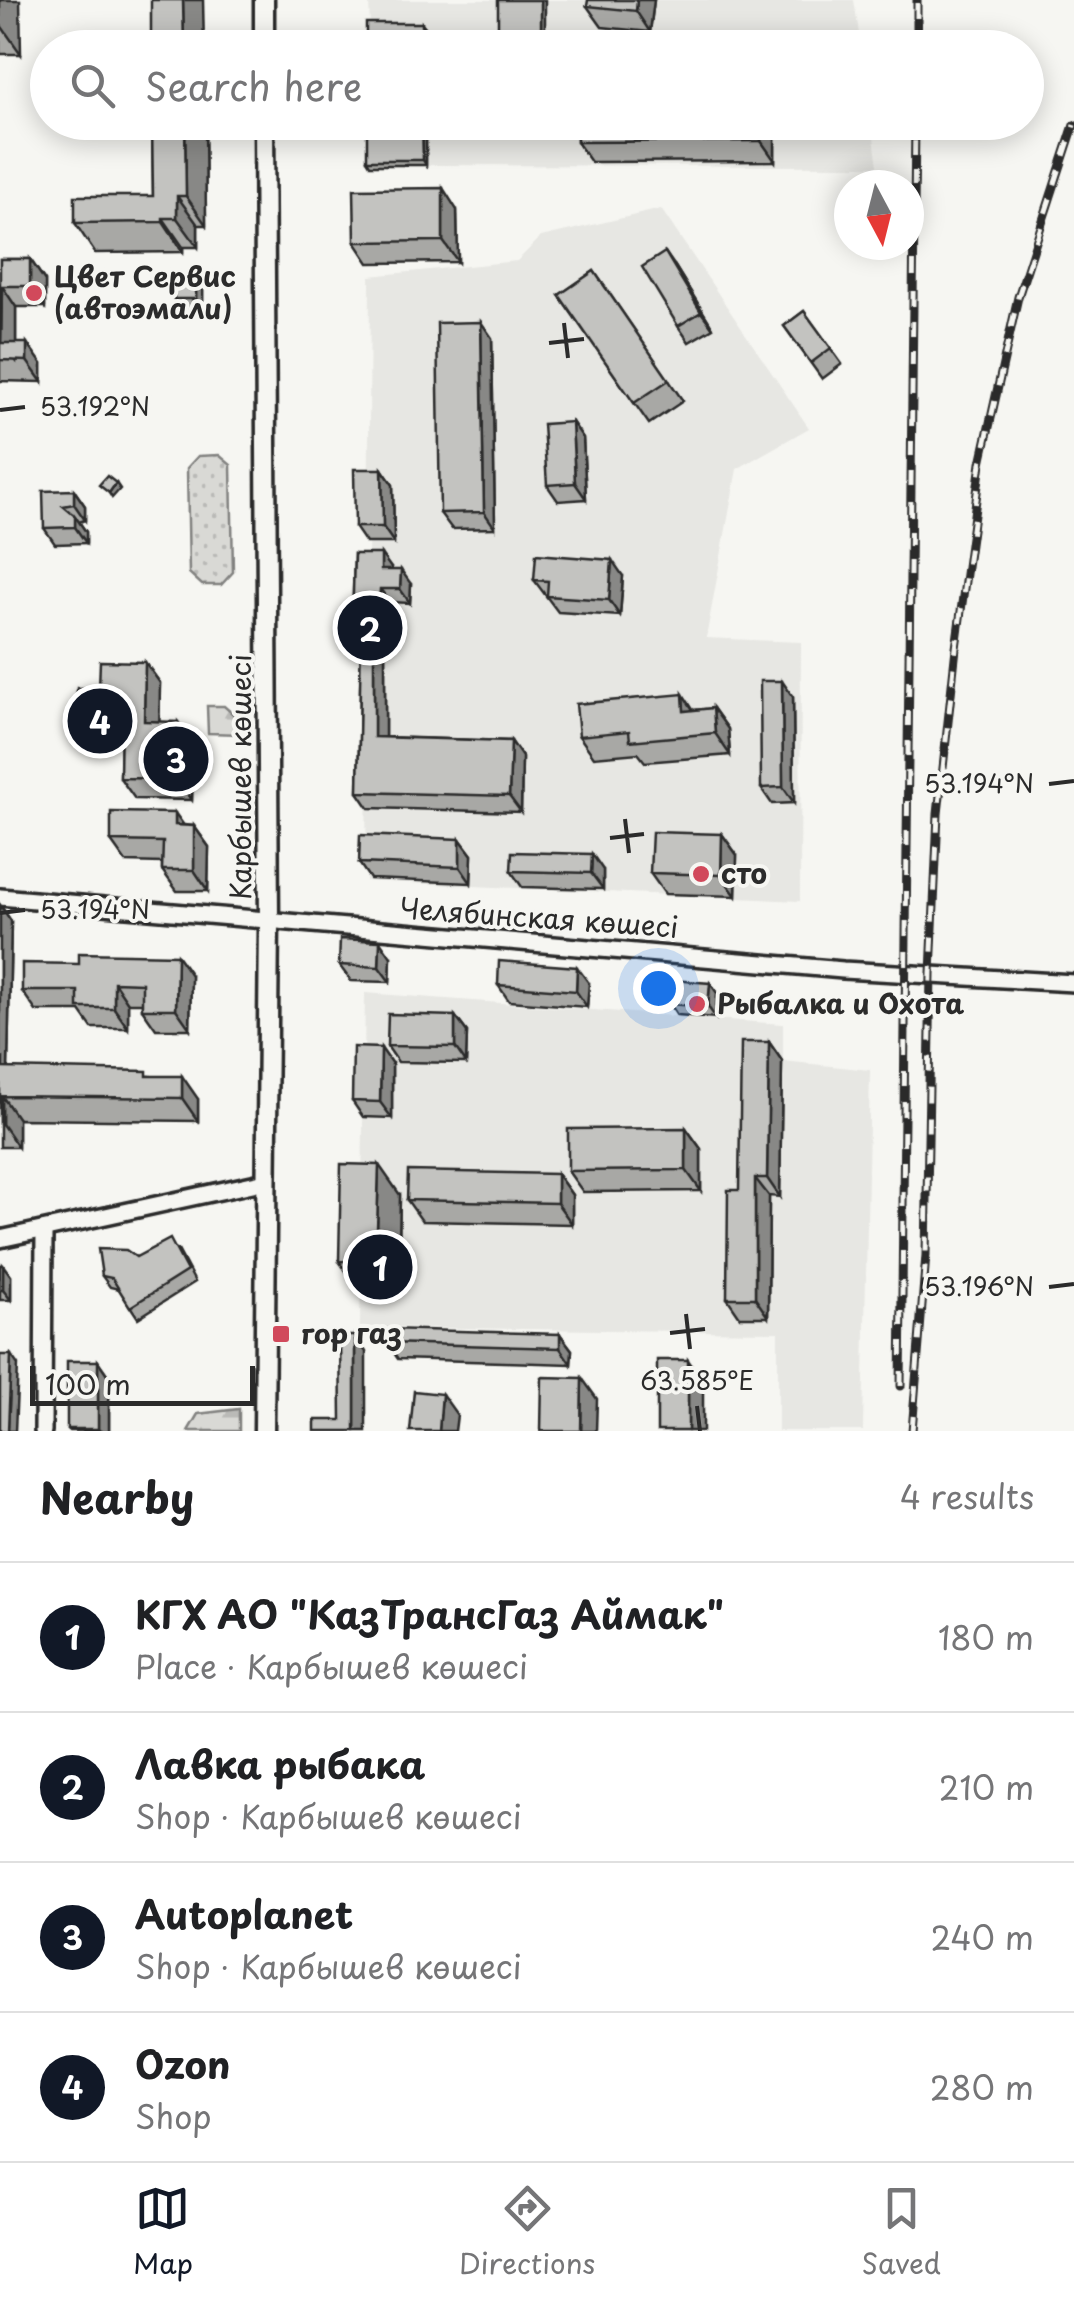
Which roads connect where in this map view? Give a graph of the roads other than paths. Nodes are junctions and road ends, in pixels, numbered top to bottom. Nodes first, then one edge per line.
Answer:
1 (264, 0) edge
2 (264, 30) edge
3 (264, 140) edge
4 (0, 897) edge
5 (269, 923) junction
6 (1074, 983) edge
7 (266, 1181) junction
8 (44, 1230) junction
9 (0, 1238) edge
10 (43, 1431) edge
11 (264, 1431) edge

1 - 2 main road
3 - 5 main road, Карбышев көшесі
4 - 5 street, Челябинская көшесі
5 - 6 street, Челябинская көшесі
5 - 7 main road, Карбышев көшесі
7 - 8 street
7 - 11 main road, Карбышев көшесі
8 - 9 street
8 - 10 street

